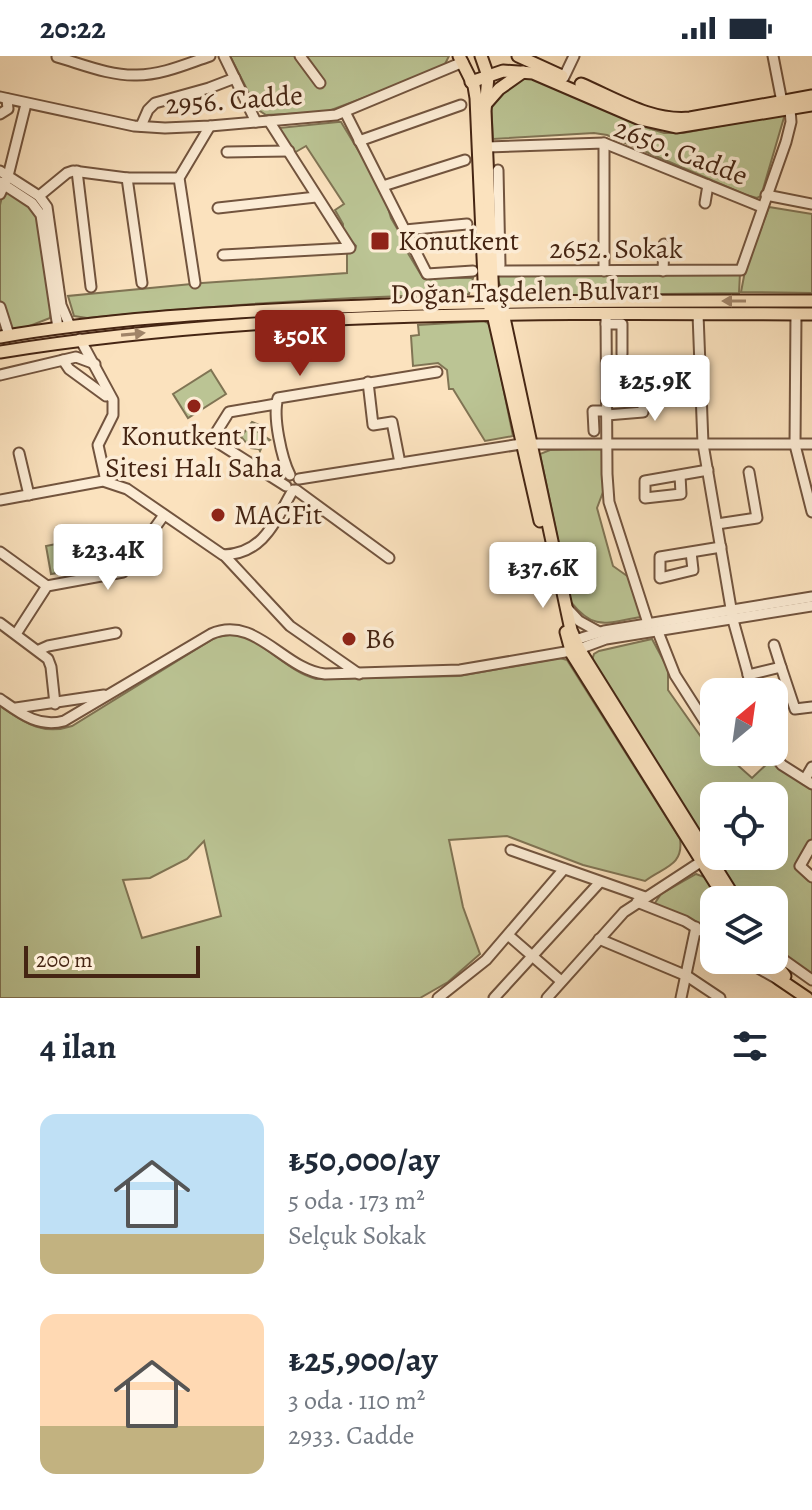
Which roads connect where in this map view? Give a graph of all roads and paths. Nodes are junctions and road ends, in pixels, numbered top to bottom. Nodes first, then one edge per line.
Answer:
1 (210, 56) edge
2 (224, 56) edge
3 (300, 56) edge
4 (482, 56) edge
5 (518, 56) edge
6 (574, 56) edge
7 (773, 56) edge
8 (57, 57) edge
9 (461, 59) edge
10 (523, 72) junction
11 (488, 76) junction
12 (564, 77) junction
13 (235, 78) junction
14 (471, 82) junction
15 (320, 83) dead end
16 (812, 96) edge
17 (4, 98) edge
18 (26, 104) junction
19 (461, 105) dead end
20 (485, 105) junction
21 (786, 105) junction
22 (812, 105) edge
23 (342, 113) junction
24 (0, 114) edge
25 (269, 121) junction
26 (256, 122) junction
27 (141, 126) junction
28 (204, 126) junction
29 (359, 141) junction
30 (604, 143) junction
31 (487, 147) junction
32 (289, 151) junction
33 (227, 152) dead end
34 (465, 160) dead end
35 (498, 170) dead end
36 (77, 171) junction
37 (127, 178) junction
38 (179, 178) junction
39 (2, 181) edge
40 (708, 185) junction
41 (383, 186) junction
42 (766, 195) junction
43 (39, 196) junction
44 (316, 197) junction
45 (705, 203) dead end
46 (812, 204) edge
47 (762, 207) junction
48 (218, 208) dead end
49 (494, 211) junction
50 (467, 224) dead end
51 (405, 230) junction
52 (664, 244) dead end
53 (223, 255) dead end
54 (496, 268) junction
55 (473, 271) dead end
56 (604, 271) junction
57 (663, 271) junction
58 (142, 283) dead end
59 (195, 283) dead end
60 (91, 287) dead end
61 (812, 301) edge
62 (493, 308) junction
63 (0, 309) edge
64 (698, 314) junction
65 (796, 314) junction
66 (812, 314) edge
67 (606, 319) junction
68 (64, 327) junction
69 (4, 336) edge
70 (80, 339) junction
71 (62, 342) junction
72 (0, 352) edge
73 (622, 354) dead end
74 (68, 359) junction
75 (95, 364) junction
76 (437, 372) dead end
77 (643, 373) dead end
78 (0, 375) edge
79 (368, 382) junction
80 (106, 396) dead end
81 (276, 404) junction
82 (607, 413) junction
83 (594, 431) dead end
84 (525, 444) junction
85 (607, 444) junction
86 (703, 444) junction
87 (795, 444) junction
88 (812, 444) edge
89 (19, 453) dead end
90 (400, 463) junction
91 (708, 470) junction
92 (749, 472) dead end
93 (680, 475) dead end
94 (295, 477) junction
95 (106, 481) junction
96 (292, 489) junction
97 (29, 495) junction
98 (0, 500) edge
99 (812, 512) edge
100 (164, 515) junction
101 (717, 524) junction
102 (721, 547) junction
103 (0, 552) edge
104 (691, 552) dead end
105 (223, 555) junction
106 (389, 558) dead end
107 (47, 586) junction
108 (812, 597) edge
109 (812, 606) edge
110 (566, 607) junction
111 (732, 615) junction
112 (0, 623) edge
113 (648, 623) junction
114 (599, 632) junction
115 (658, 632) junction
116 (116, 633) dead end
117 (16, 634) junction
118 (774, 645) dead end
119 (573, 646) junction
120 (39, 650) junction
121 (781, 667) junction
122 (359, 674) junction
123 (748, 675) junction
124 (749, 678) edge
125 (111, 694) junction
126 (0, 699) edge
127 (55, 704) junction
128 (11, 707) junction
129 (812, 707) edge
130 (700, 714) edge
131 (785, 766) edge
132 (812, 767) edge
133 (808, 781) edge
134 (812, 845) edge
135 (511, 850) dead end
136 (700, 851) edge
137 (700, 862) edge
138 (564, 869) junction
139 (713, 870) edge
140 (812, 877) edge
141 (600, 882) junction
142 (725, 886) edge
143 (641, 900) junction
144 (696, 927) junction
145 (700, 930) edge
146 (508, 935) junction
147 (599, 939) junction
148 (532, 957) junction
149 (788, 963) edge
150 (770, 974) edge
151 (775, 974) edge
152 (783, 974) edge
153 (687, 976) junction
154 (779, 979) junction
155 (812, 980) edge
156 (561, 981) junction
157 (812, 994) edge
158 (441, 997) edge
159 (494, 998) edge
160 (547, 998) edge
161 (681, 998) edge
162 (720, 998) edge
163 (806, 998) edge

1 - 8 street
2 - 13 street
3 - 15 street
4 - 9 main road
4 - 11 main road
5 - 12 main road
6 - 12 street
7 - 21 street
9 - 14 main road
9 - 23 street, 2956. Cadde
10 - 11 main road
10 - 20 main road
10 - 21 main road
11 - 14 main road
11 - 20 main road
12 - 21 main road
13 - 26 street
13 - 27 street
14 - 62 main road
16 - 21 main road
17 - 18 street, 2956. Cadde
17 - 24 street
18 - 27 street, 2956. Cadde
18 - 39 street
19 - 29 street
20 - 31 main road
21 - 22 main road
21 - 42 street
23 - 25 street, 2956. Cadde
23 - 29 street
25 - 26 street, 2956. Cadde
25 - 32 street
26 - 28 street, 2956. Cadde
27 - 28 street, 2956. Cadde
28 - 38 street
29 - 41 street
30 - 31 street, 2650. Cadde
30 - 40 street, 2650. Cadde
30 - 56 street
31 - 49 main road
32 - 33 street
32 - 44 street
34 - 41 street
35 - 49 street
36 - 37 street
36 - 43 street
36 - 60 street
37 - 38 street
37 - 58 street
38 - 59 street
39 - 43 street
39 - 68 street
40 - 45 street
40 - 47 street, 2650. Cadde
41 - 51 street
42 - 46 street
42 - 47 street
43 - 68 street
44 - 48 street
44 - 53 street
47 - 57 street, 2652. Sokak
49 - 54 main road
50 - 51 street
51 - 55 street
52 - 57 street
54 - 56 street, 2652. Sokak
54 - 62 main road
56 - 57 street, 2652. Sokak
61 -> 62 main road, Doğan Taşdelen Bulvarı
62 - 67 main road, Doğan Taşdelen Bulvarı
62 - 68 main road, Doğan Taşdelen Bulvarı
70 -> 62 main road, Doğan Taşdelen Bulvarı
62 - 84 main road
63 - 69 street
64 - 65 main road, Doğan Taşdelen Bulvarı
64 - 67 main road, Doğan Taşdelen Bulvarı
64 - 86 street
65 - 66 main road, Doğan Taşdelen Bulvarı
65 - 87 street
67 - 73 street
67 - 82 street
68 - 69 main road, Doğan Taşdelen Bulvarı
68 - 70 main road
68 - 71 main road
70 - 71 main road, Doğan Taşdelen Bulvarı
70 - 75 street
71 - 72 main road, Doğan Taşdelen Bulvarı
71 - 74 street
74 - 75 street
74 - 78 street
74 - 80 street
75 - 95 street
76 - 79 street
77 - 82 street
79 - 81 street
79 - 90 street
81 - 94 street
81 - 96 street
82 - 83 street
82 - 85 street
84 - 85 street
84 - 90 street
84 - 110 main road
84 - 119 main road
85 - 86 street
85 - 113 street
86 - 87 street
86 - 91 street
87 - 88 street
87 - 99 street
89 - 97 street
90 - 94 street
91 - 93 street
91 - 101 street
92 - 101 street
94 - 96 street
95 - 97 street
95 - 100 street
96 - 105 street
96 - 106 street
97 - 98 street
100 - 105 street
100 - 107 street
101 - 102 street
102 - 104 street
102 - 111 street
103 - 107 street
105 - 122 street
107 - 117 street
108 - 111 street
109 - 111 street
110 - 114 street
110 - 119 main road
111 - 113 street
111 - 115 street
111 - 123 street
112 - 117 street
113 - 114 street
114 - 119 street
115 - 119 street
115 - 130 street
116 - 120 street
117 - 120 street
118 - 121 street
119 - 122 street
119 - 136 main road
120 - 127 street
121 - 123 street
121 - 129 street
122 - 125 street
123 - 124 street
125 - 127 street
125 - 128 street
126 - 128 street
127 - 128 street
131 - 133 street
132 - 133 street
134 - 140 street
135 - 138 street
137 - 143 street
138 - 141 street
138 - 146 street
139 - 142 main road
141 - 143 street
141 - 148 street
143 - 144 street
143 - 147 street
144 - 145 street
144 - 153 street
146 - 148 street
146 - 158 street
147 - 153 street
147 - 156 street
148 - 156 street
148 - 159 street
149 - 155 street
150 - 154 street
151 - 154 main road
152 - 157 main road
153 - 161 street
153 - 162 street
154 - 163 main road
156 - 160 street

